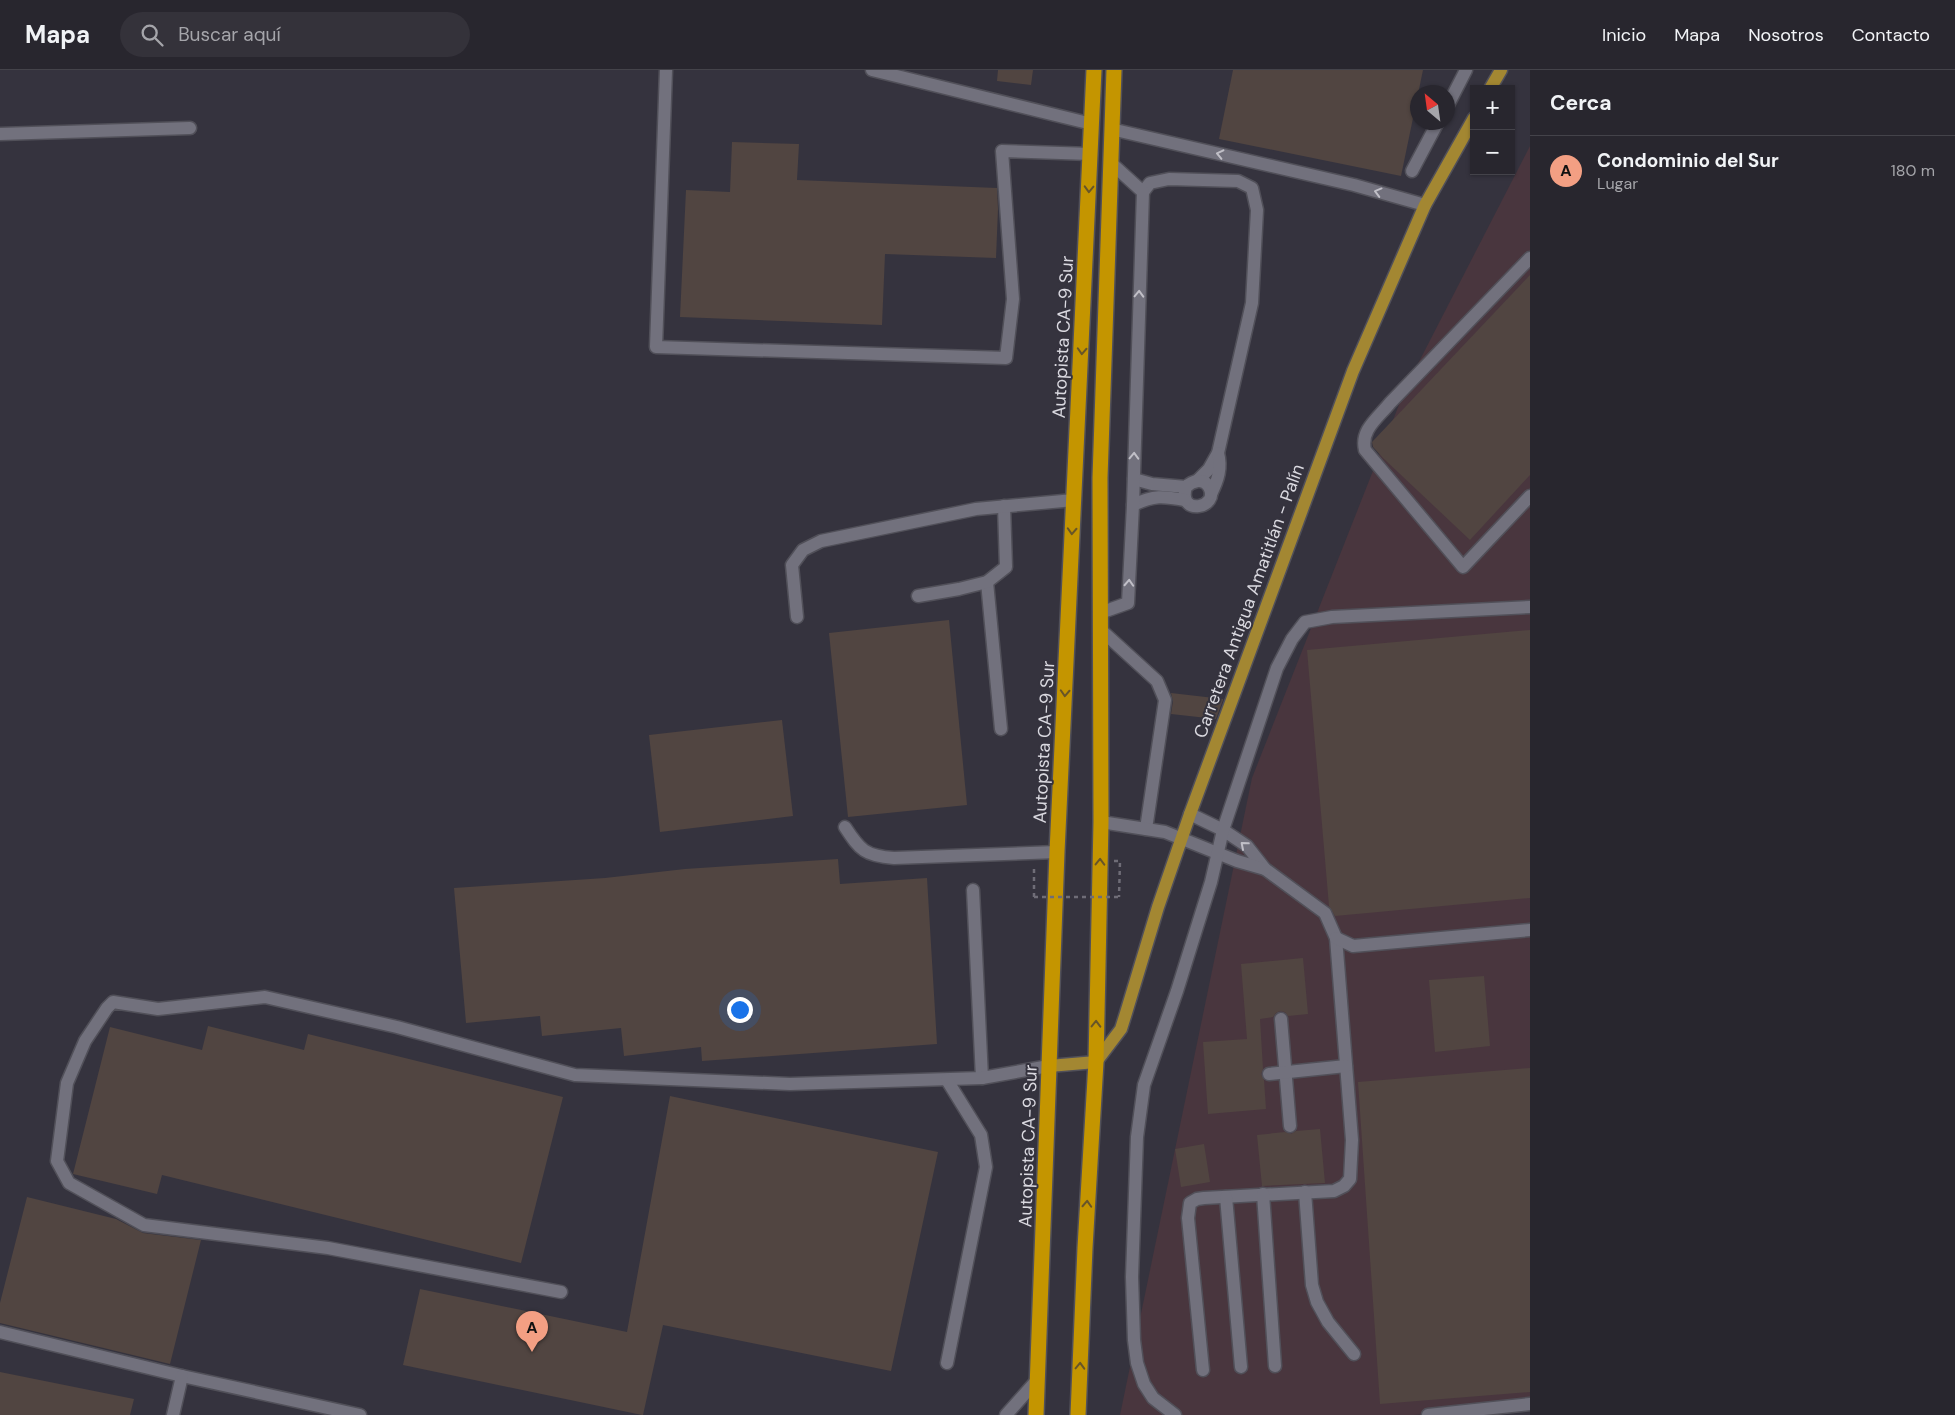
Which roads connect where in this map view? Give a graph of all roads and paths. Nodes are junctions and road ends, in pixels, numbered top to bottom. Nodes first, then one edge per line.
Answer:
1 (666, 70) edge
2 (872, 70) edge
3 (1094, 70) edge
4 (1114, 70) edge
5 (1466, 70) edge
6 (1501, 70) edge
7 (1492, 85) edge
8 (1455, 91) edge
9 (1092, 124) junction
10 (1470, 125) edge
11 (190, 128) dead end
12 (1111, 129) junction
13 (1434, 130) edge
14 (0, 134) edge
15 (1091, 154) junction
16 (1110, 162) junction
17 (1412, 171) dead end
18 (1142, 192) junction
19 (1425, 205) junction
20 (1530, 258) edge
21 (1218, 453) junction
22 (1134, 479) junction
23 (1198, 480) junction
24 (1186, 487) junction
25 (1211, 494) junction
26 (1530, 496) edge
27 (1074, 500) junction
28 (1185, 500) junction
29 (1133, 505) junction
30 (1004, 506) junction
31 (987, 582) junction
32 (918, 596) dead end
33 (1530, 608) edge
34 (1100, 613) junction
35 (797, 618) dead end
36 (1101, 630) junction
37 (1001, 728) dead end
38 (1190, 814) junction
39 (1102, 822) junction
40 (845, 827) dead end
41 (1146, 829) junction
42 (1224, 830) junction
43 (1181, 839) junction
44 (1057, 852) junction
45 (1217, 853) junction
46 (1034, 860) dead end
47 (1120, 860) dead end
48 (1265, 869) junction
49 (972, 890) dead end
50 (1530, 930) edge
51 (1336, 938) junction
52 (1281, 1019) dead end
53 (1096, 1062) junction
54 (1049, 1066) junction
55 (1346, 1066) junction
56 (1285, 1073) junction
57 (1269, 1074) dead end
58 (982, 1078) junction
59 (947, 1080) junction
60 (1290, 1126) dead end
61 (1305, 1192) junction
62 (1263, 1194) junction
63 (1226, 1197) junction
64 (561, 1292) dead end
65 (0, 1332) edge
66 (1354, 1354) dead end
67 (947, 1363) dead end
68 (1276, 1366) dead end
69 (1241, 1367) dead end
70 (1203, 1370) dead end
71 (182, 1376) junction
72 (1038, 1379) junction
73 (1530, 1404) edge
74 (173, 1415) edge
75 (360, 1415) edge
76 (1006, 1415) edge
77 (1036, 1415) edge
78 (1078, 1415) edge
79 (1174, 1415) edge
80 (1428, 1415) edge

1 - 15 street
2 - 9 street
3 - 9 highway, Autopista CA-9 Sur
4 - 12 highway
5 - 8 street
6 - 7 main road
9 - 15 highway, Autopista CA-9 Sur
10 - 19 main road, Carretera Antigua Amatitlán - Palín
11 - 14 street
12 - 16 highway
19 -> 12 street
13 - 17 street
15 -> 27 highway, Autopista CA-9 Sur
16 - 18 street
16 - 34 highway
18 - 21 street
22 -> 18 street
19 - 38 main road, Carretera Antigua Amatitlán - Palín
20 - 26 street
21 - 23 street
21 - 25 street
22 - 24 street
22 - 29 street
23 - 24 street
23 - 25 street
24 - 28 street
25 - 28 street
27 - 30 street
27 -> 44 highway, Autopista CA-9 Sur
28 - 29 street
34 -> 29 street
30 - 31 street
30 - 35 street
31 - 32 street
31 - 37 street
33 - 42 street
34 - 36 highway
36 - 39 highway
36 - 41 street
38 - 42 street
38 - 43 main road, Carretera Antigua Amatitlán - Palín
39 - 41 street
53 -> 39 highway
40 - 44 street
41 - 43 street
42 - 45 street
48 -> 42 street
43 - 45 street
43 - 53 main road, Carretera Antigua Amatitlán - Palín
44 - 54 highway, Autopista CA-9 Sur
45 - 48 street
45 - 79 street
46 - 47 path, bridge
48 - 51 street
49 - 58 street
50 - 51 street
51 - 55 street
52 - 56 street
53 - 54 main road
78 -> 53 highway
54 - 58 street
54 - 72 highway, Autopista CA-9 Sur
55 - 56 street
55 - 61 street
56 - 57 street
56 - 60 street
58 - 59 street
59 - 64 street
59 - 67 street
61 - 62 street
61 - 66 street
62 - 63 street
62 - 68 street
63 - 69 street
63 - 70 street
65 - 71 street
71 - 74 street
71 - 75 street
72 - 76 street
72 - 77 highway, Autopista CA-9 Sur
73 - 80 street

